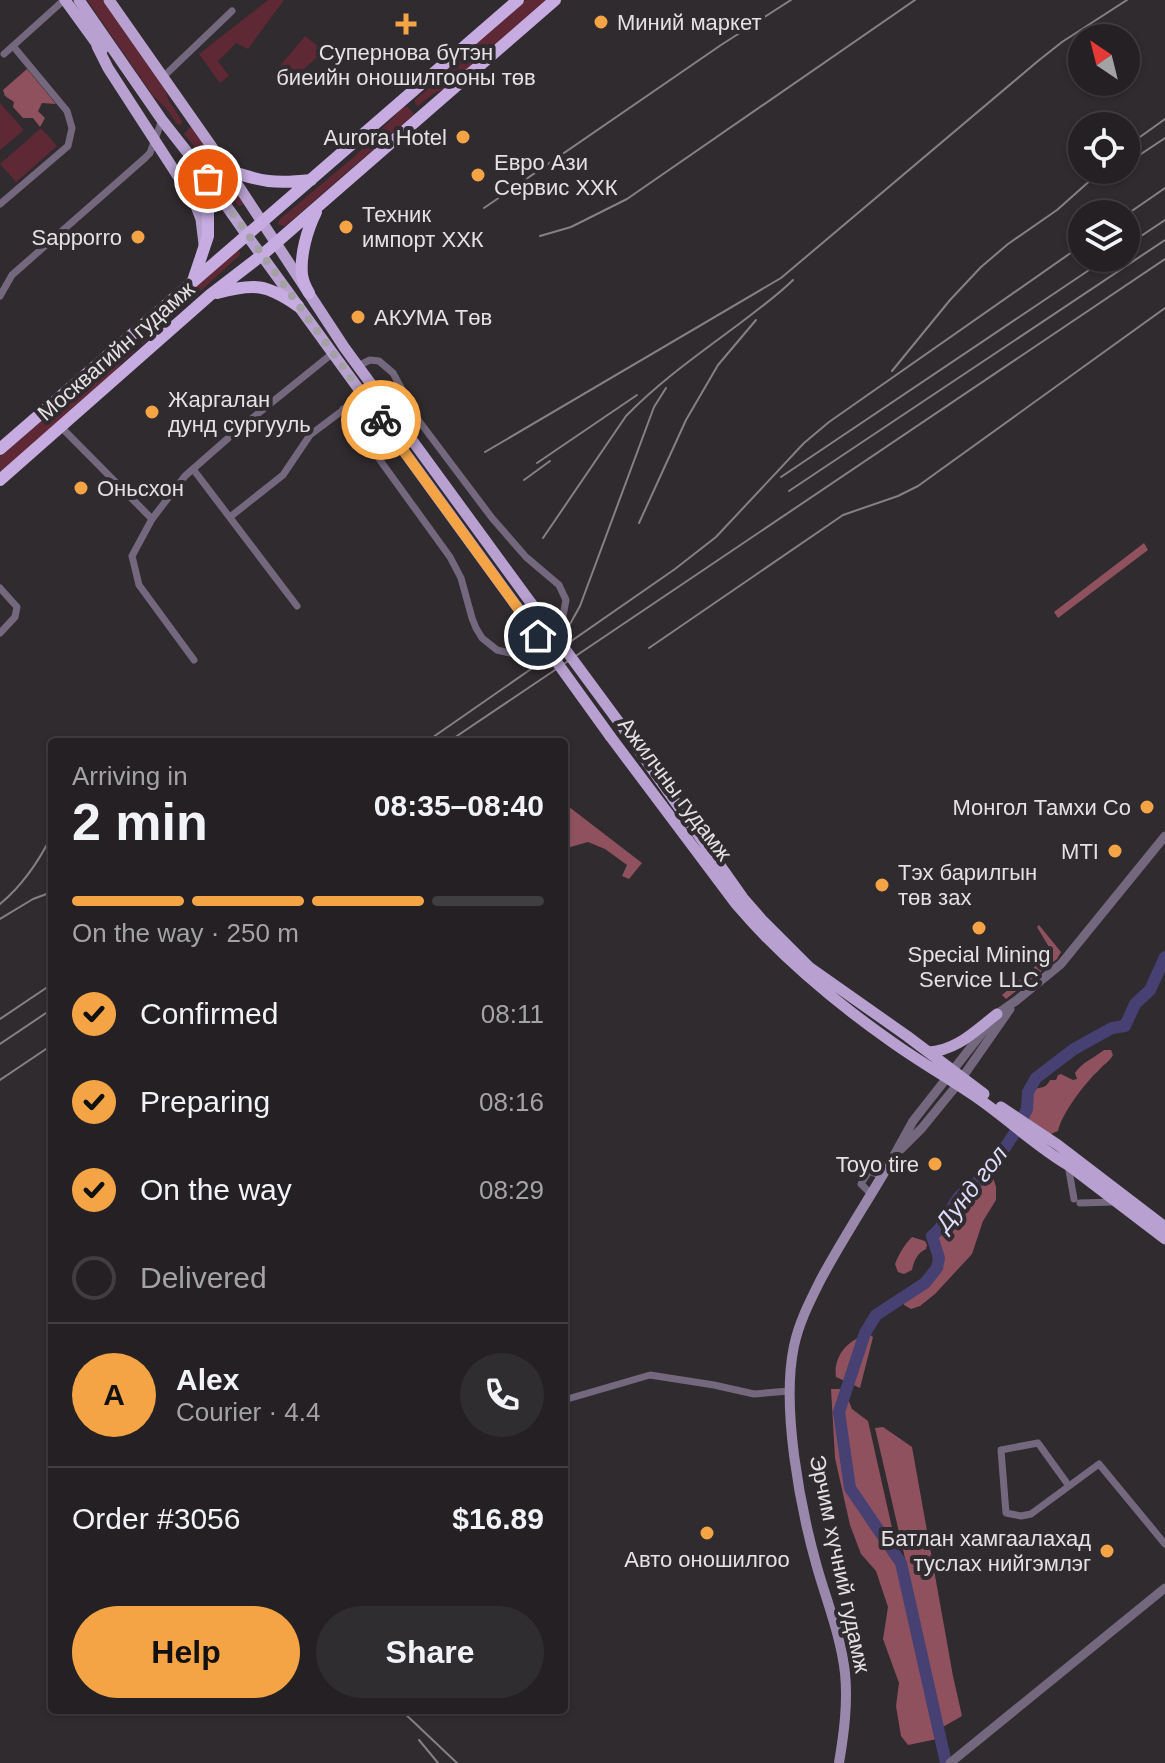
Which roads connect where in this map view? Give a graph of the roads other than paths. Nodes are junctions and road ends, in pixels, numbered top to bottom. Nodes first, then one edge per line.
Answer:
1 (64, 0) edge
2 (79, 0) edge
3 (109, 0) edge
4 (518, 0) edge
5 (555, 0) edge
6 (232, 11) dead end
7 (13, 46) junction
8 (97, 46) junction
9 (4, 54) dead end
10 (127, 71) junction
11 (163, 77) junction
12 (412, 92) junction
13 (429, 109) junction
14 (188, 114) junction
15 (166, 124) junction
16 (182, 145) junction
17 (155, 148) junction
18 (228, 170) junction
19 (208, 179) junction
20 (311, 180) junction
21 (0, 204) edge
22 (320, 205) junction
23 (262, 222) junction
24 (246, 234) junction
25 (276, 243) junction
26 (205, 250) junction
27 (262, 255) junction
28 (192, 283) junction
29 (309, 293) junction
30 (210, 295) junction
31 (0, 296) edge
32 (298, 306) junction
33 (121, 344) junction
34 (333, 353) junction
35 (140, 355) junction
36 (358, 366) junction
37 (363, 395) junction
38 (343, 409) junction
39 (61, 427) junction
40 (0, 449) edge
41 (193, 469) junction
42 (0, 480) edge
43 (230, 517) junction
44 (152, 519) junction
45 (0, 588) edge
46 (297, 606) dead end
47 (0, 633) edge
48 (194, 660) dead end
49 (1165, 836) edge
50 (760, 924) junction
51 (1017, 1000) junction
52 (997, 1014) junction
53 (928, 1052) junction
54 (954, 1078) junction
55 (1055, 1150) junction
56 (892, 1159) joint
57 (1068, 1165) junction
58 (1117, 1202) junction
59 (1165, 1227) edge
60 (1165, 1239) edge
61 (789, 1391) junction
62 (568, 1399) edge
63 (1069, 1486) junction
64 (1165, 1544) edge
65 (1165, 1588) edge
66 (839, 1763) edge
67 (950, 1763) edge

1 - 7 street
1 - 8 main road
2 - 10 main road
3 - 11 main road, Ажилчны гудамж
4 - 12 highway, Москвагийн гудамж
5 - 13 highway, Москвагийн гудамж
6 - 11 street
7 - 9 street
7 - 21 street
8 - 10 main road
8 - 17 main road
10 - 15 main road, Ажилчны гудамж
11 - 14 main road, Ажилчны гудамж
12 - 13 highway
12 - 20 highway, Москвагийн гудамж
13 - 22 highway, Москвагийн гудамж
14 - 15 main road
14 - 18 main road, Ажилчны гудамж
15 - 16 main road, Ажилчны гудамж
15 - 17 street
16 - 17 street
16 - 19 main road, Ажилчны гудамж
17 - 26 main road
17 - 31 street
18 - 20 highway
18 - 23 main road, Ажилчны гудамж
19 - 24 main road, Ажилчны гудамж
19 - 26 highway
20 - 23 highway, Москвагийн гудамж
22 - 25 highway, Москвагийн гудамж
22 - 29 highway
23 - 24 highway, Москвагийн гудамж
23 - 25 main road, Ажилчны гудамж
24 - 27 main road, Ажилчны гудамж
24 - 28 highway, Москвагийн гудамж
25 - 27 highway, Москвагийн гудамж
25 - 29 main road, Ажилчны гудамж
26 - 28 highway
27 - 30 highway, Москвагийн гудамж
27 - 32 main road, Ажилчны гудамж
28 - 33 highway, Москвагийн гудамж
29 - 36 main road, Ажилчны гудамж
30 - 32 highway
30 - 35 highway, Москвагийн гудамж
32 - 34 main road, Ажилчны гудамж
33 - 35 highway
33 - 40 highway, Москвагийн гудамж
34 - 37 main road, Ажилчны гудамж
34 - 41 street
35 - 39 highway, Москвагийн гудамж
36 - 38 street
36 - 50 main road, Ажилчны гудамж, bridge
37 - 38 street
37 - 50 main road, Ажилчны гудамж, bridge
38 - 43 street
39 - 42 highway, Москвагийн гудамж
39 - 44 street
41 - 43 street
41 - 44 street
43 - 46 street
44 - 48 street
45 - 47 street
49 - 51 street
50 - 53 main road, Ажилчны гудамж
50 - 54 main road, Ажилчны гудамж
51 - 52 street
51 - 54 street
52 - 53 main road
52 - 54 street
53 - 54 main road, Ажилчны гудамж
54 - 55 main road, Ажилчны гудамж
54 - 56 street, Эрчим хүчний гудамж
55 - 57 main road, Ажилчны гудамж
55 - 59 main road, Ажилчны гудамж
56 - 61 main road, Эрчим хүчний гудамж
57 - 58 main road, Ажилчны гудамж
57 - 58 street
58 - 60 main road, Ажилчны гудамж
61 - 62 street
61 - 66 main road, Эрчим хүчний гудамж
63 - 63 street
63 - 64 street
65 - 67 street

